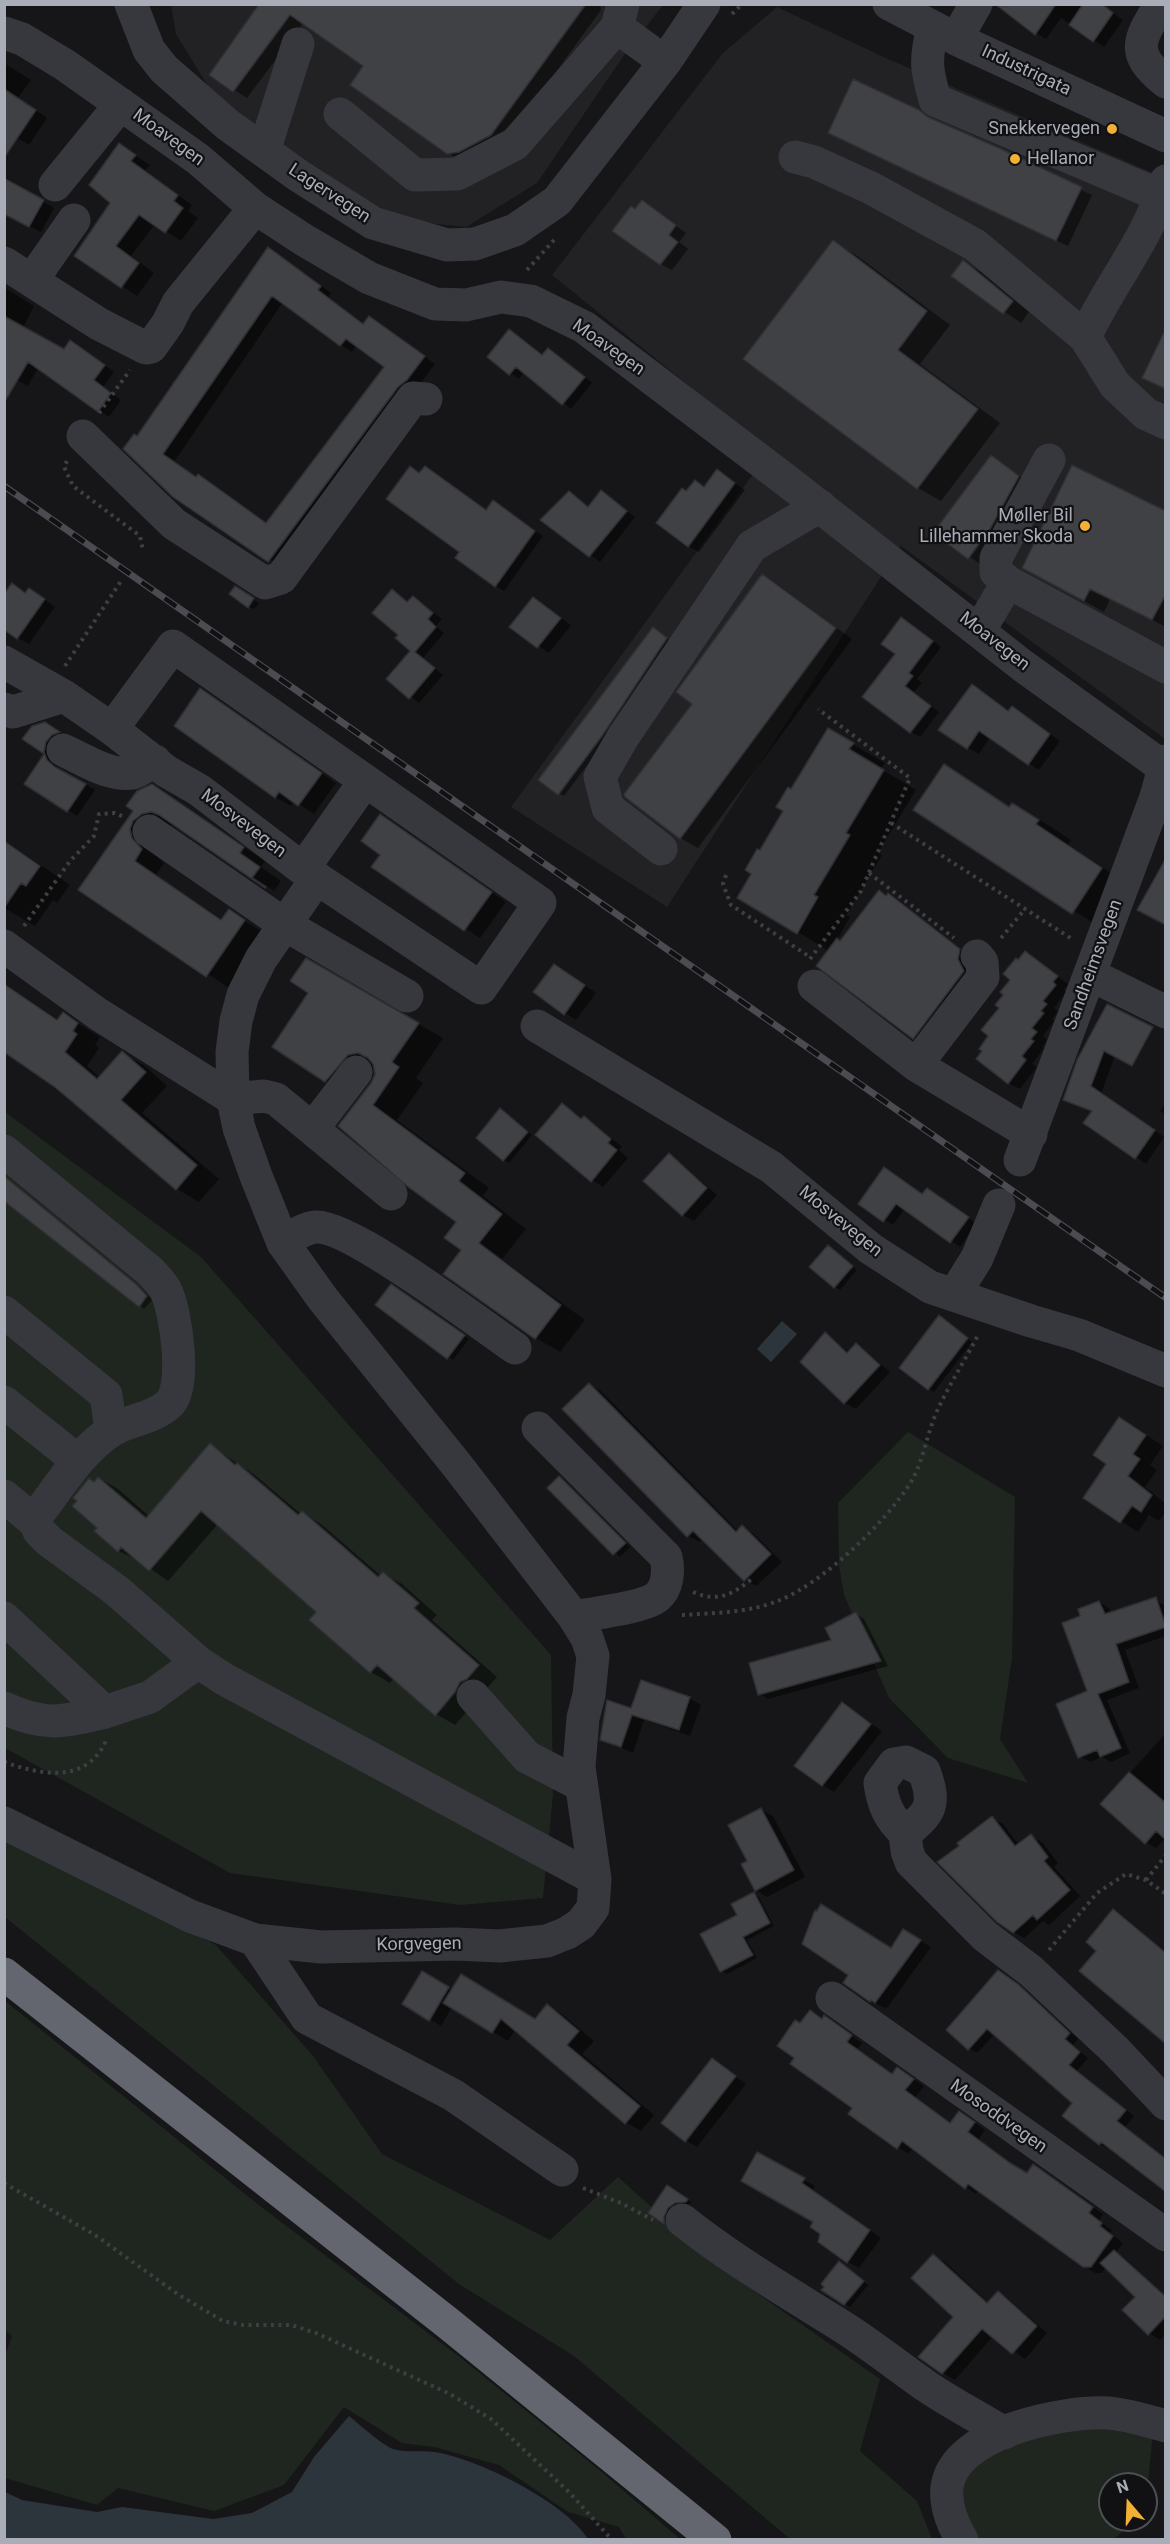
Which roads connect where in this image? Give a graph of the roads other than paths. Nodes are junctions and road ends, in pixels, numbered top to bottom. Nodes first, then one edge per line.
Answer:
1 (111, 4) edge
2 (131, 4) edge
3 (704, 4) edge
4 (889, 4) edge
5 (976, 4) edge
6 (1161, 4) edge
7 (620, 16) edge
8 (4, 33) edge
9 (944, 33) junction
10 (298, 44) dead end
11 (149, 50) junction
12 (665, 62) junction
13 (1166, 82) edge
14 (121, 104) junction
15 (340, 114) dead end
16 (1166, 136) edge
17 (264, 151) junction
18 (795, 157) dead end
19 (55, 185) dead end
20 (1164, 192) edge
21 (255, 208) junction
22 (74, 220) dead end
23 (4, 262) edge
24 (32, 280) junction
25 (1085, 337) junction
26 (426, 399) dead end
27 (1166, 423) edge
28 (82, 436) dead end
29 (1049, 460) dead end
30 (820, 506) junction
31 (1008, 582) junction
32 (979, 631) junction
33 (4, 663) edge
34 (1166, 667) edge
35 (57, 692) junction
36 (4, 709) edge
37 (112, 729) junction
38 (63, 750) dead end
39 (154, 761) junction
40 (1165, 766) edge
41 (365, 782) junction
42 (149, 831) road end
43 (661, 849) dead end
44 (310, 873) junction
45 (284, 924) junction
46 (6, 948) edge
47 (980, 959) road end
48 (1094, 966) junction
49 (812, 972) road end
50 (407, 996) dead end
51 (1166, 1012) edge
52 (537, 1026) dead end
53 (916, 1065) junction
54 (356, 1072) dead end
55 (233, 1099) junction
56 (313, 1128) junction
57 (4, 1151) edge
58 (391, 1194) dead end
59 (999, 1205) dead end
60 (283, 1243) junction
61 (954, 1296) junction
62 (4, 1312) edge
63 (515, 1347) dead end
64 (1166, 1371) edge
65 (4, 1402) edge
66 (538, 1428) dead end
67 (111, 1430) junction
68 (78, 1461) junction
69 (4, 1496) edge
70 (35, 1522) junction
71 (574, 1617) junction
72 (4, 1618) edge
73 (198, 1662) junction
74 (473, 1696) dead end
75 (4, 1708) edge
76 (113, 1709) junction
77 (581, 1785) junction
78 (4, 1823) edge
79 (905, 1833) dead end
80 (595, 1879) junction
81 (255, 1940) junction
82 (4, 1974) edge
83 (832, 1998) dead end
84 (1166, 2104) edge
85 (562, 2170) road end
86 (688, 2224) road end
87 (1166, 2235) edge
88 (1166, 2426) edge
89 (1004, 2433) junction
90 (715, 2540) edge
91 (962, 2540) edge

1 - 11 street
2 - 11 street, Lagervegen
3 - 12 street, Lagervegen
4 - 9 street, Industrigata
5 - 9 street
6 - 13 street
7 - 12 street
7 - 15 street
8 - 14 street, Moavegen
9 - 16 street, Industrigata
9 - 20 street
10 - 17 street
11 - 17 street, Lagervegen
12 - 17 street, Lagervegen
14 - 19 street
14 - 21 street, Moavegen
18 - 25 street
20 - 25 street
21 - 24 street
21 - 30 street, Moavegen
22 - 24 street
23 - 24 street
25 - 27 street
26 - 28 street
29 - 31 street
30 - 32 street, Moavegen
30 - 43 street
31 - 32 street
31 - 34 street
32 - 40 street, Moavegen
33 - 35 street, Mosvevegen
35 - 36 street
35 - 37 street, Mosvevegen
37 - 39 street, Mosvevegen
37 - 41 street
38 - 39 street
39 - 44 street, Mosvevegen
40 - 48 street, Sandheimsvegen
41 - 44 street
41 - 44 street, Mosvevegen
42 - 45 street
44 - 45 street
45 - 50 street
45 - 55 street
46 - 55 street
47 - 53 street
48 - 51 street
48 - 53 street, Sandheimsvegen
49 - 53 street
52 - 61 street, Mosvevegen
54 - 56 street
55 - 56 street
55 - 60 street
56 - 58 street
57 - 67 street
59 - 61 street
60 - 63 street
60 - 71 street
61 - 64 street, Mosvevegen
62 - 67 street
65 - 68 street
66 - 71 street
67 - 68 street
68 - 70 street
69 - 70 street
70 - 73 street
71 - 77 street, Korgvegen
72 - 76 street
73 - 76 street
73 - 80 street
74 - 77 street
75 - 76 street
77 - 80 street, Korgvegen
78 - 81 street, Korgvegen
79 - 84 street
80 - 81 street, Korgvegen
81 - 85 street
82 - 90 highway
83 - 87 street, Mosoddvegen
86 - 89 street
88 - 89 street
89 - 91 street

